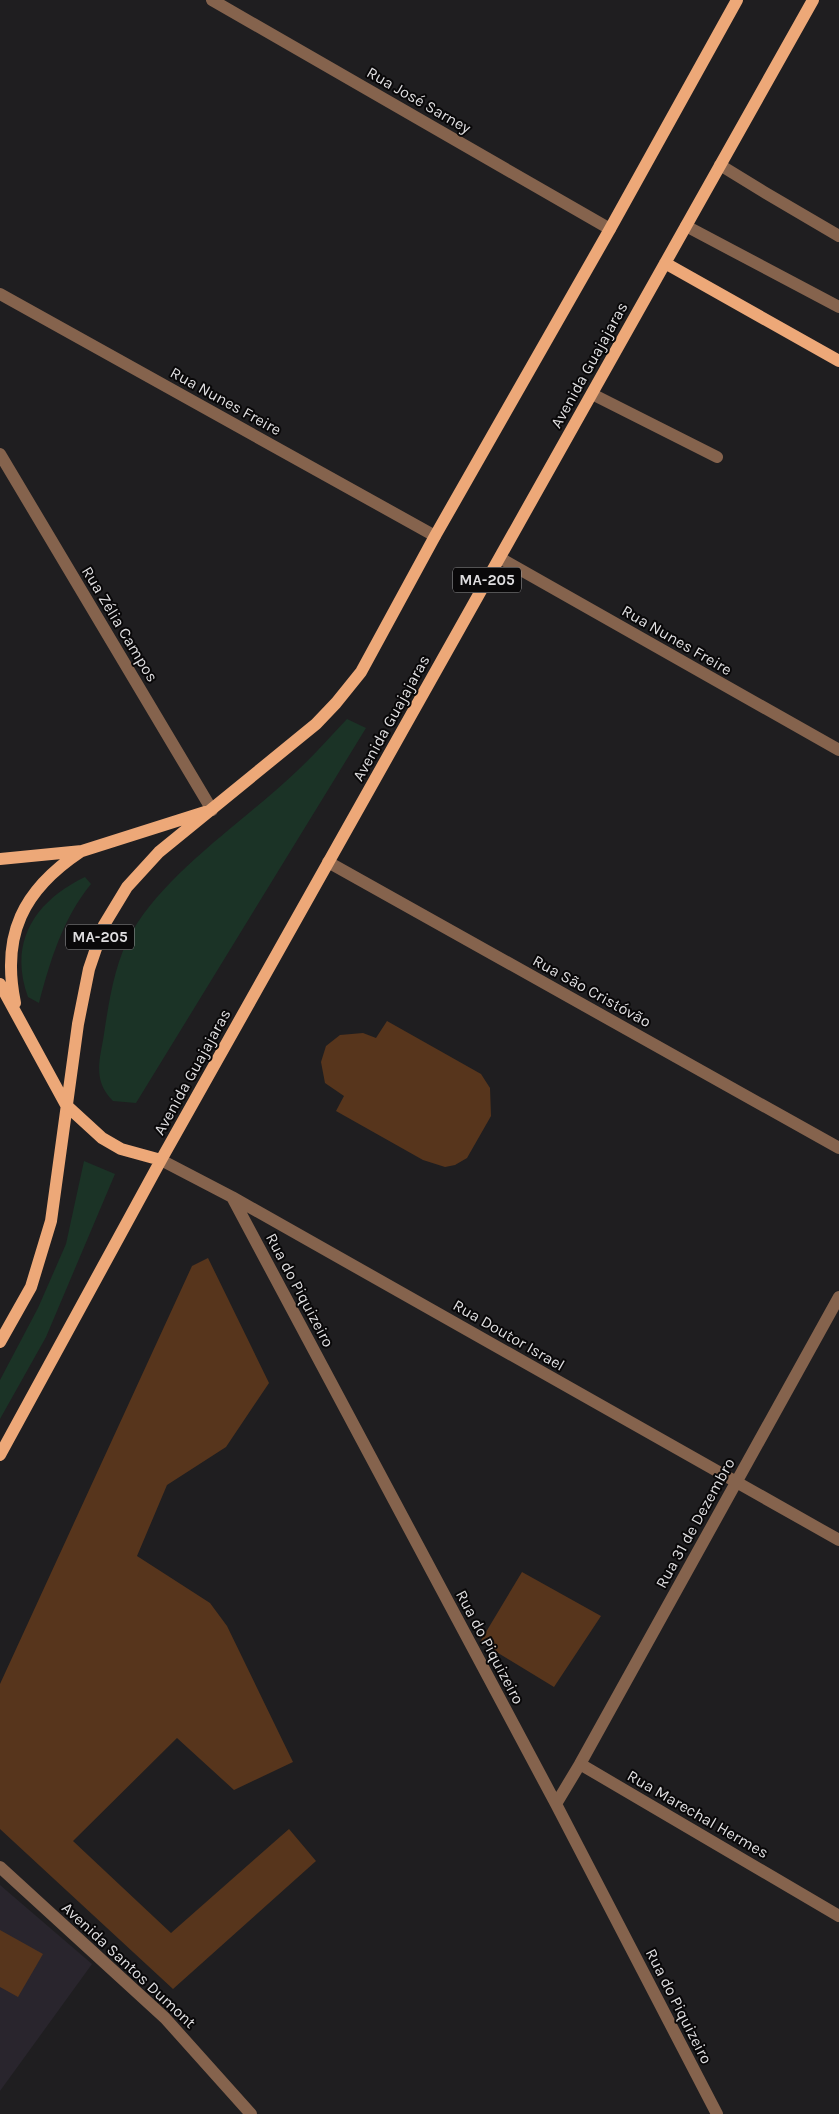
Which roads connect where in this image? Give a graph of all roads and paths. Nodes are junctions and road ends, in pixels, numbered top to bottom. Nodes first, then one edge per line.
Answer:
1 (212, 0) edge
2 (738, 0) edge
3 (813, 0) edge
4 (720, 165) junction
5 (686, 226) junction
6 (610, 229) junction
7 (839, 236) edge
8 (665, 263) junction
9 (0, 294) edge
10 (839, 307) edge
11 (839, 361) edge
12 (592, 394) junction
13 (0, 454) edge
14 (717, 456) dead end
15 (436, 536) junction
16 (500, 558) junction
17 (839, 750) edge
18 (212, 810) junction
19 (82, 851) junction
20 (0, 859) edge
21 (328, 862) junction
22 (0, 984) edge
23 (17, 1015) junction
24 (66, 1105) junction
25 (839, 1148) edge
26 (161, 1160) junction
27 (232, 1197) junction
28 (839, 1297) edge
29 (0, 1342) edge
30 (0, 1455) edge
31 (736, 1483) junction
32 (839, 1540) edge
33 (580, 1764) junction
34 (556, 1804) junction
35 (0, 1867) edge
36 (839, 1916) edge
37 (251, 2114) edge
38 (717, 2114) edge

1 - 6 street, Rua José Sarney
2 - 6 main road, MA-205
3 - 4 main road, Avenida Guajajaras / MA-205
4 - 5 main road, Avenida Guajajaras / MA-205
4 - 7 street
5 - 8 main road, Avenida Guajajaras / MA-205
5 - 10 street
6 - 15 main road, MA-205
8 - 11 main road
8 - 12 main road, Avenida Guajajaras / MA-205
9 - 15 street, Rua Nunes Freire
12 - 14 street
12 - 16 main road, Avenida Guajajaras / MA-205
13 - 18 street, Rua Zélia Campos
15 - 18 main road, MA-205
16 - 17 street, Rua Nunes Freire
16 - 21 main road, Avenida Guajajaras / MA-205
18 - 19 main road, MA-205
18 - 24 main road, MA-205
19 - 20 main road, MA-205
19 - 23 main road
21 - 25 street, Rua São Cristóvão
21 - 26 main road, Avenida Guajajaras / MA-205
22 - 23 main road
23 - 24 main road
24 - 26 main road
24 - 29 main road, MA-205
26 - 27 street, Rua Doutor Israel
26 - 30 main road, Avenida Guajajaras / MA-205
27 - 31 street, Rua Doutor Israel
27 - 34 street, Rua do Piquizeiro
28 - 31 street, Rua 31 de Dezembro
31 - 32 street, Rua Doutor Israel
31 - 33 street, Rua 31 de Dezembro
33 - 34 street
33 - 36 street, Rua Marechal Hermes
34 - 38 street, Rua do Piquizeiro
35 - 37 street, Avenida Santos Dumont

